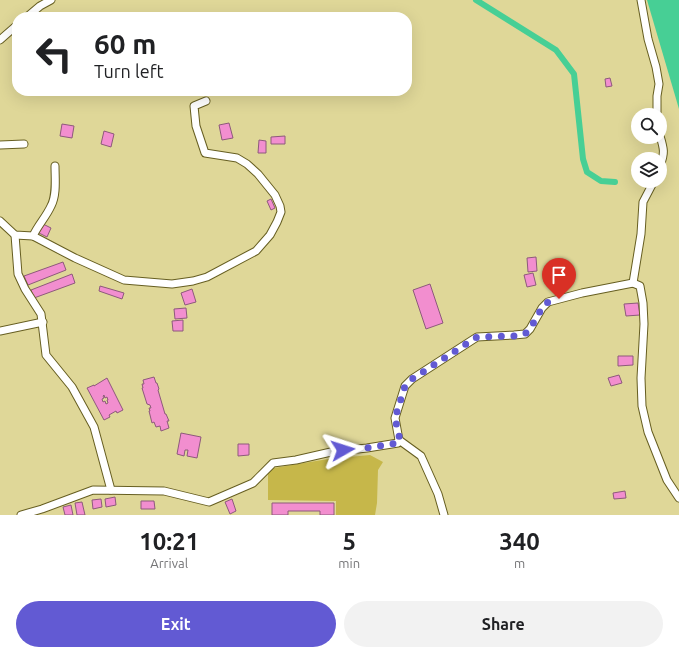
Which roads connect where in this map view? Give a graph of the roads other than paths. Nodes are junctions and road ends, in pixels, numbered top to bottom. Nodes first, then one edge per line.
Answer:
1 (51, 0) edge
2 (641, 0) edge
3 (33, 12) edge
4 (12, 29) edge
5 (0, 40) edge
6 (206, 101) dead end
7 (657, 108) edge
8 (24, 144) dead end
9 (0, 145) edge
10 (55, 166) dead end
11 (650, 188) edge
12 (0, 221) edge
13 (16, 235) junction
14 (33, 236) junction
15 (633, 283) junction
16 (43, 322) junction
17 (0, 331) edge
18 (399, 441) junction
19 (111, 490) junction
20 (679, 498) edge
21 (21, 515) edge
22 (444, 515) edge

1 - 3 street
2 - 7 street
4 - 5 street
6 - 14 street
8 - 9 street
10 - 14 street
11 - 15 street
12 - 13 street
13 - 14 street
13 - 16 street
15 - 18 street
15 - 20 street
16 - 17 street
16 - 19 street
18 - 19 street
18 - 22 street
19 - 21 street

